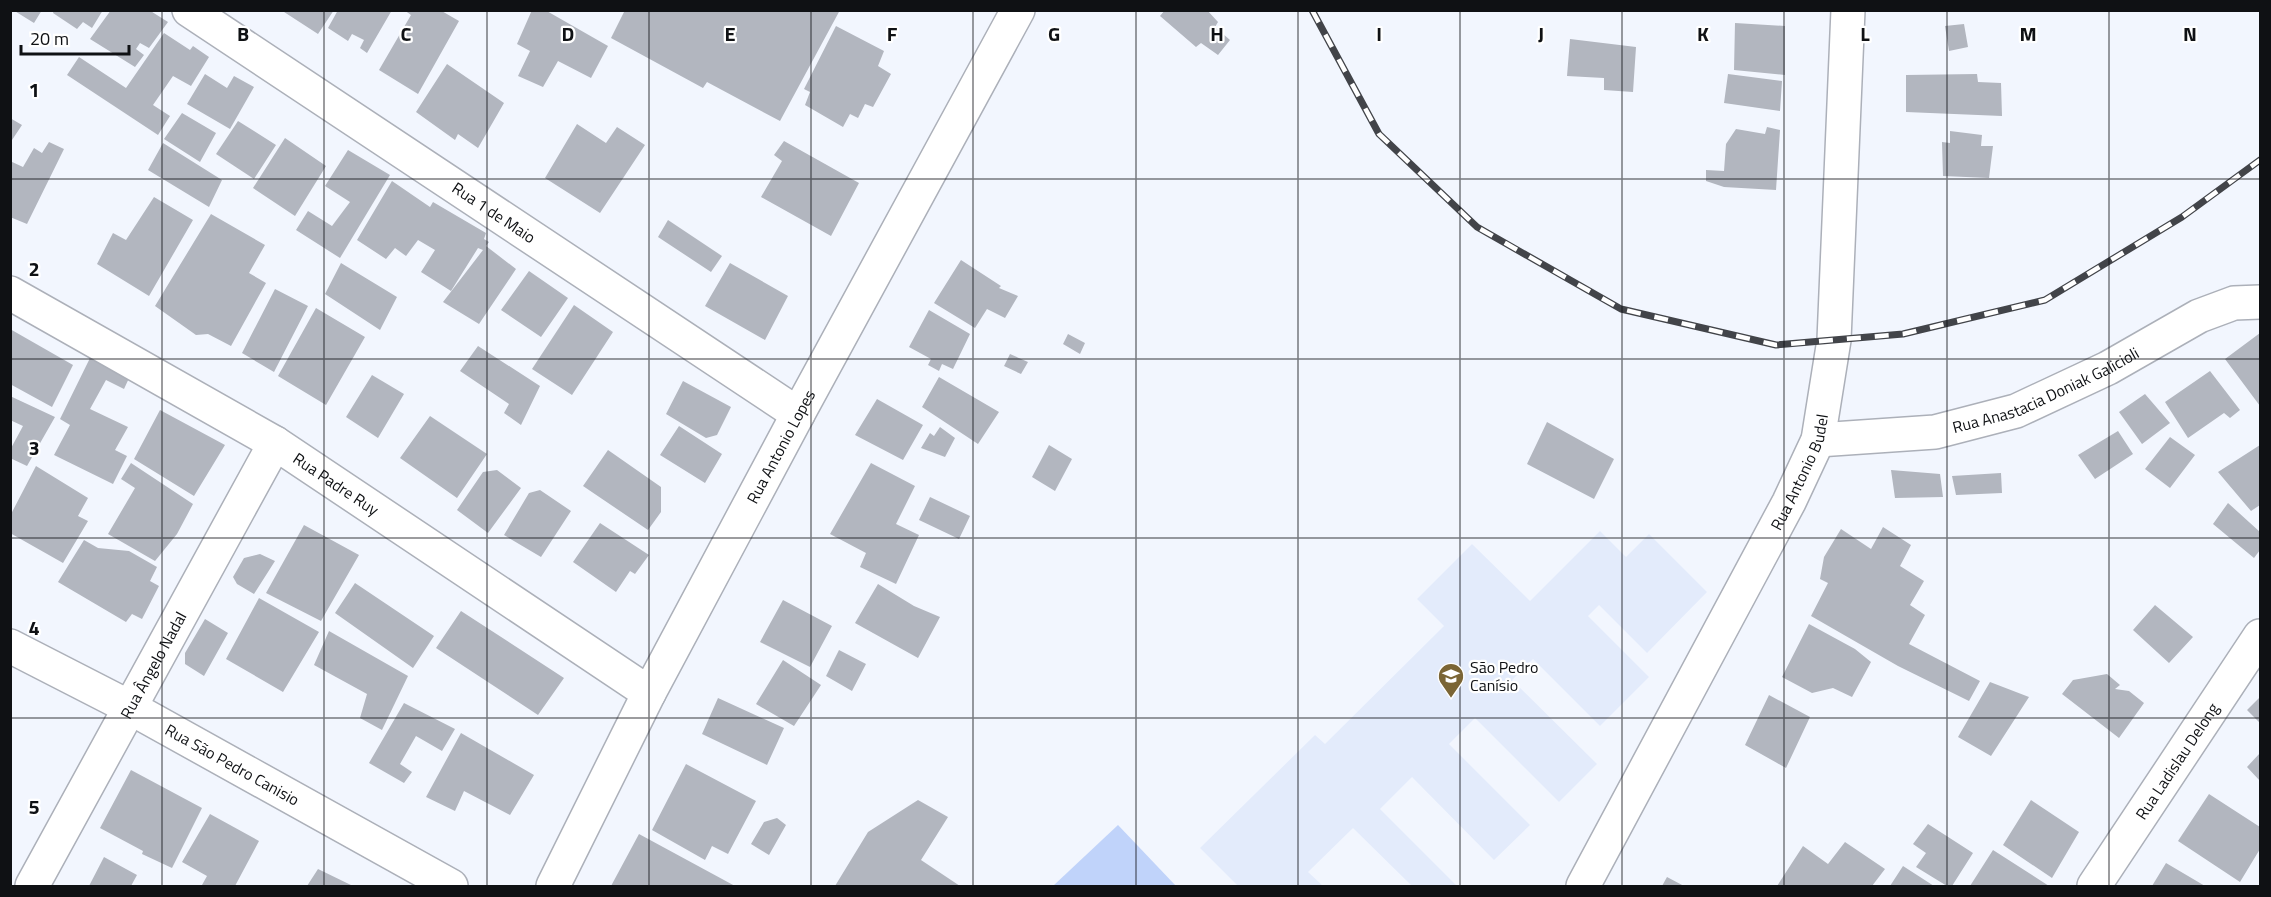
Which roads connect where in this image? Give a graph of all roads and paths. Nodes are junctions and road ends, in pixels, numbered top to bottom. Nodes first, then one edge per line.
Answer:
1 (189, 10) edge
2 (1018, 10) edge
3 (1848, 10) edge
4 (10, 293) edge
5 (2260, 302) edge
6 (798, 414) junction
7 (1818, 440) junction
8 (275, 443) junction
9 (2260, 636) edge
10 (10, 646) edge
11 (649, 693) junction
12 (129, 707) junction
13 (32, 886) edge
14 (451, 886) edge
15 (553, 886) edge
16 (1583, 886) edge
17 (2094, 886) edge

1 - 6 street, Rua 1 de Maio
2 - 6 street, Rua Antonio Lopes
3 - 7 street, Rua Antonio Budel
4 - 8 street, Rua Padre Ruy
5 - 7 street, Rua Anastacia Doniak Galicioli
6 - 11 street, Rua Antonio Lopes
7 - 16 street, Rua Antonio Budel
8 - 11 street, Rua Padre Ruy
8 - 12 street, Rua Ângelo Nadal
9 - 17 street, Rua Ladislau Delong
10 - 12 street, Rua São Pedro Canisio
11 - 15 street, Rua Antonio Lopes
12 - 13 street, Rua Ângelo Nadal
12 - 14 street, Rua São Pedro Canisio

